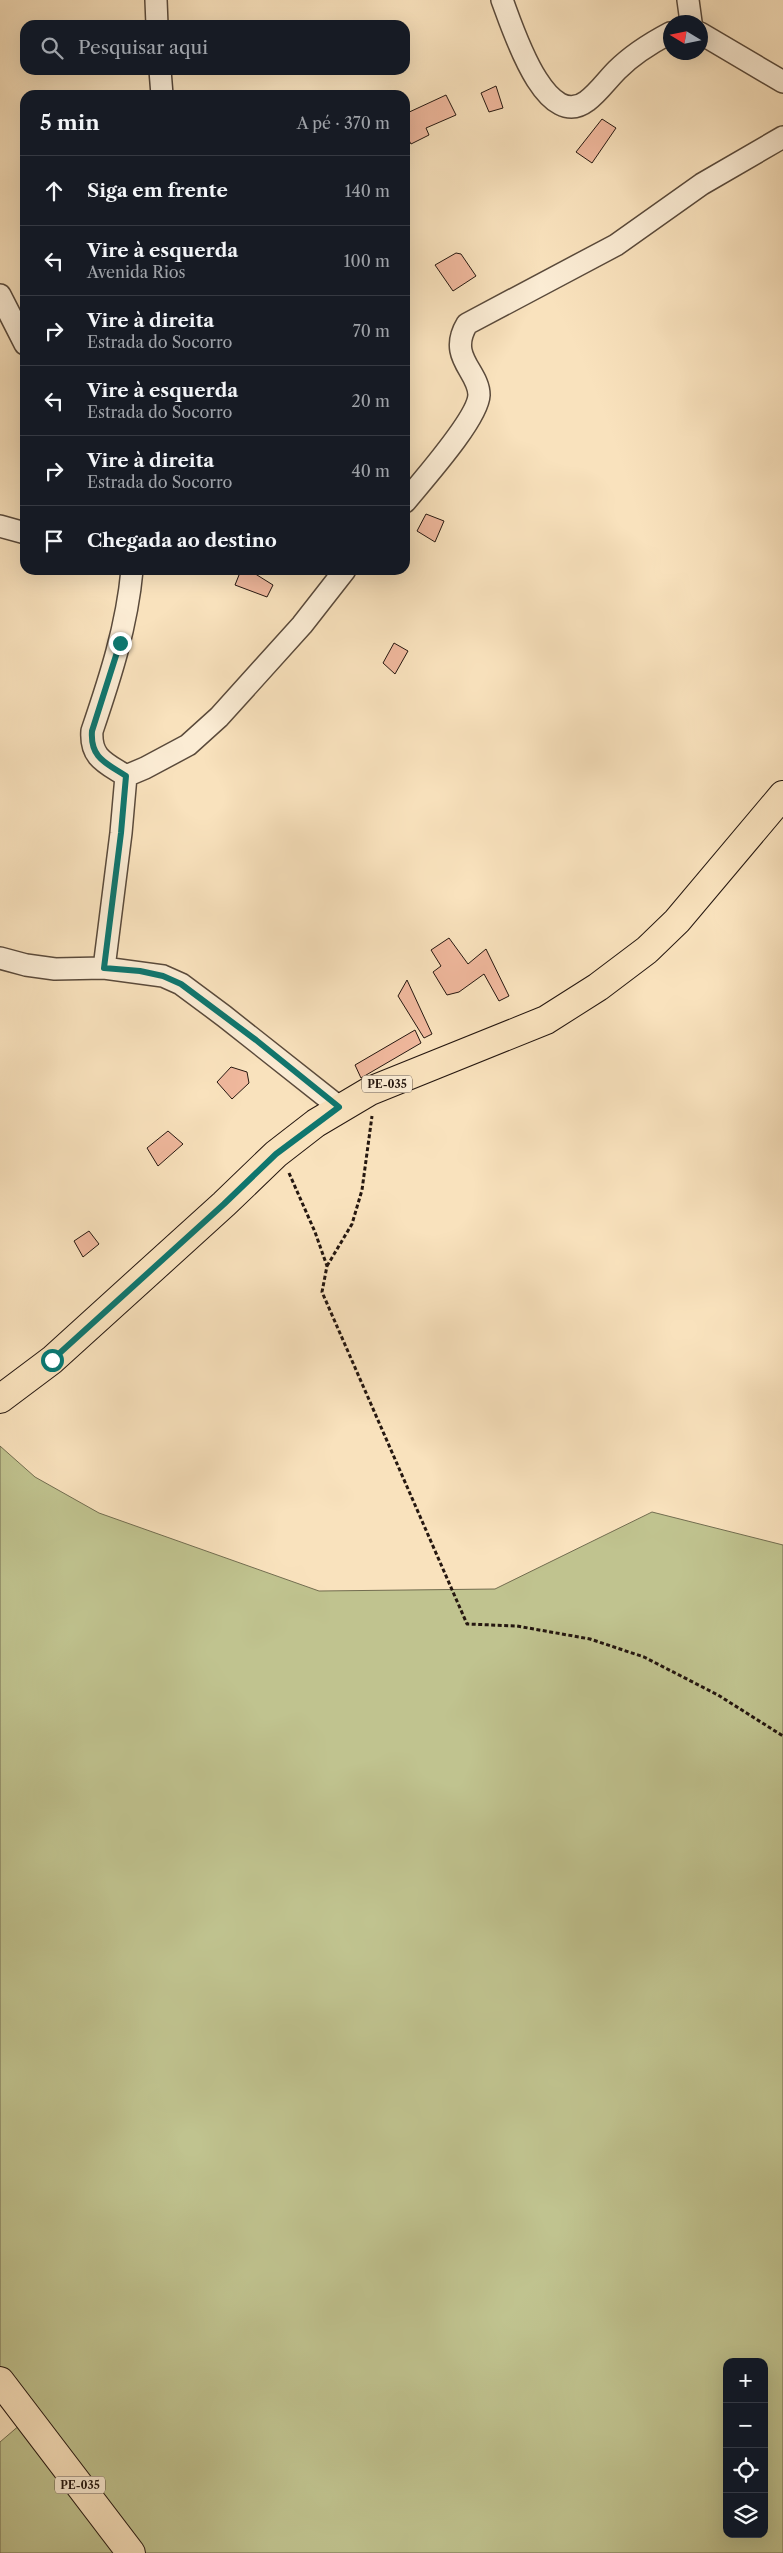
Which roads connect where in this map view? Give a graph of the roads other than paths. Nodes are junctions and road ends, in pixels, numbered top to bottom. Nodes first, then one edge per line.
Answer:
1 (156, 0) edge
2 (502, 0) edge
3 (688, 0) edge
4 (690, 15) edge
5 (157, 20) edge
6 (663, 37) edge
7 (708, 38) edge
8 (160, 75) edge
9 (783, 82) edge
10 (162, 90) edge
11 (783, 137) edge
12 (0, 295) edge
13 (20, 334) edge
14 (410, 496) edge
15 (0, 526) edge
16 (20, 532) edge
17 (132, 575) edge
18 (342, 575) edge
19 (126, 776) junction
20 (783, 795) edge
21 (0, 958) edge
22 (104, 968) junction
23 (339, 1107) junction
24 (0, 1399) edge
25 (0, 2381) edge
26 (131, 2553) edge

1 - 5 street
2 - 6 street
3 - 4 street
7 - 9 street
8 - 10 street
11 - 14 street
12 - 13 street
15 - 16 street
17 - 19 street
18 - 19 street
19 - 22 street
20 - 23 main road, PE-035
21 - 22 street
22 - 23 street
23 - 24 main road, PE-035
25 - 26 main road, PE-035 / PE-035

